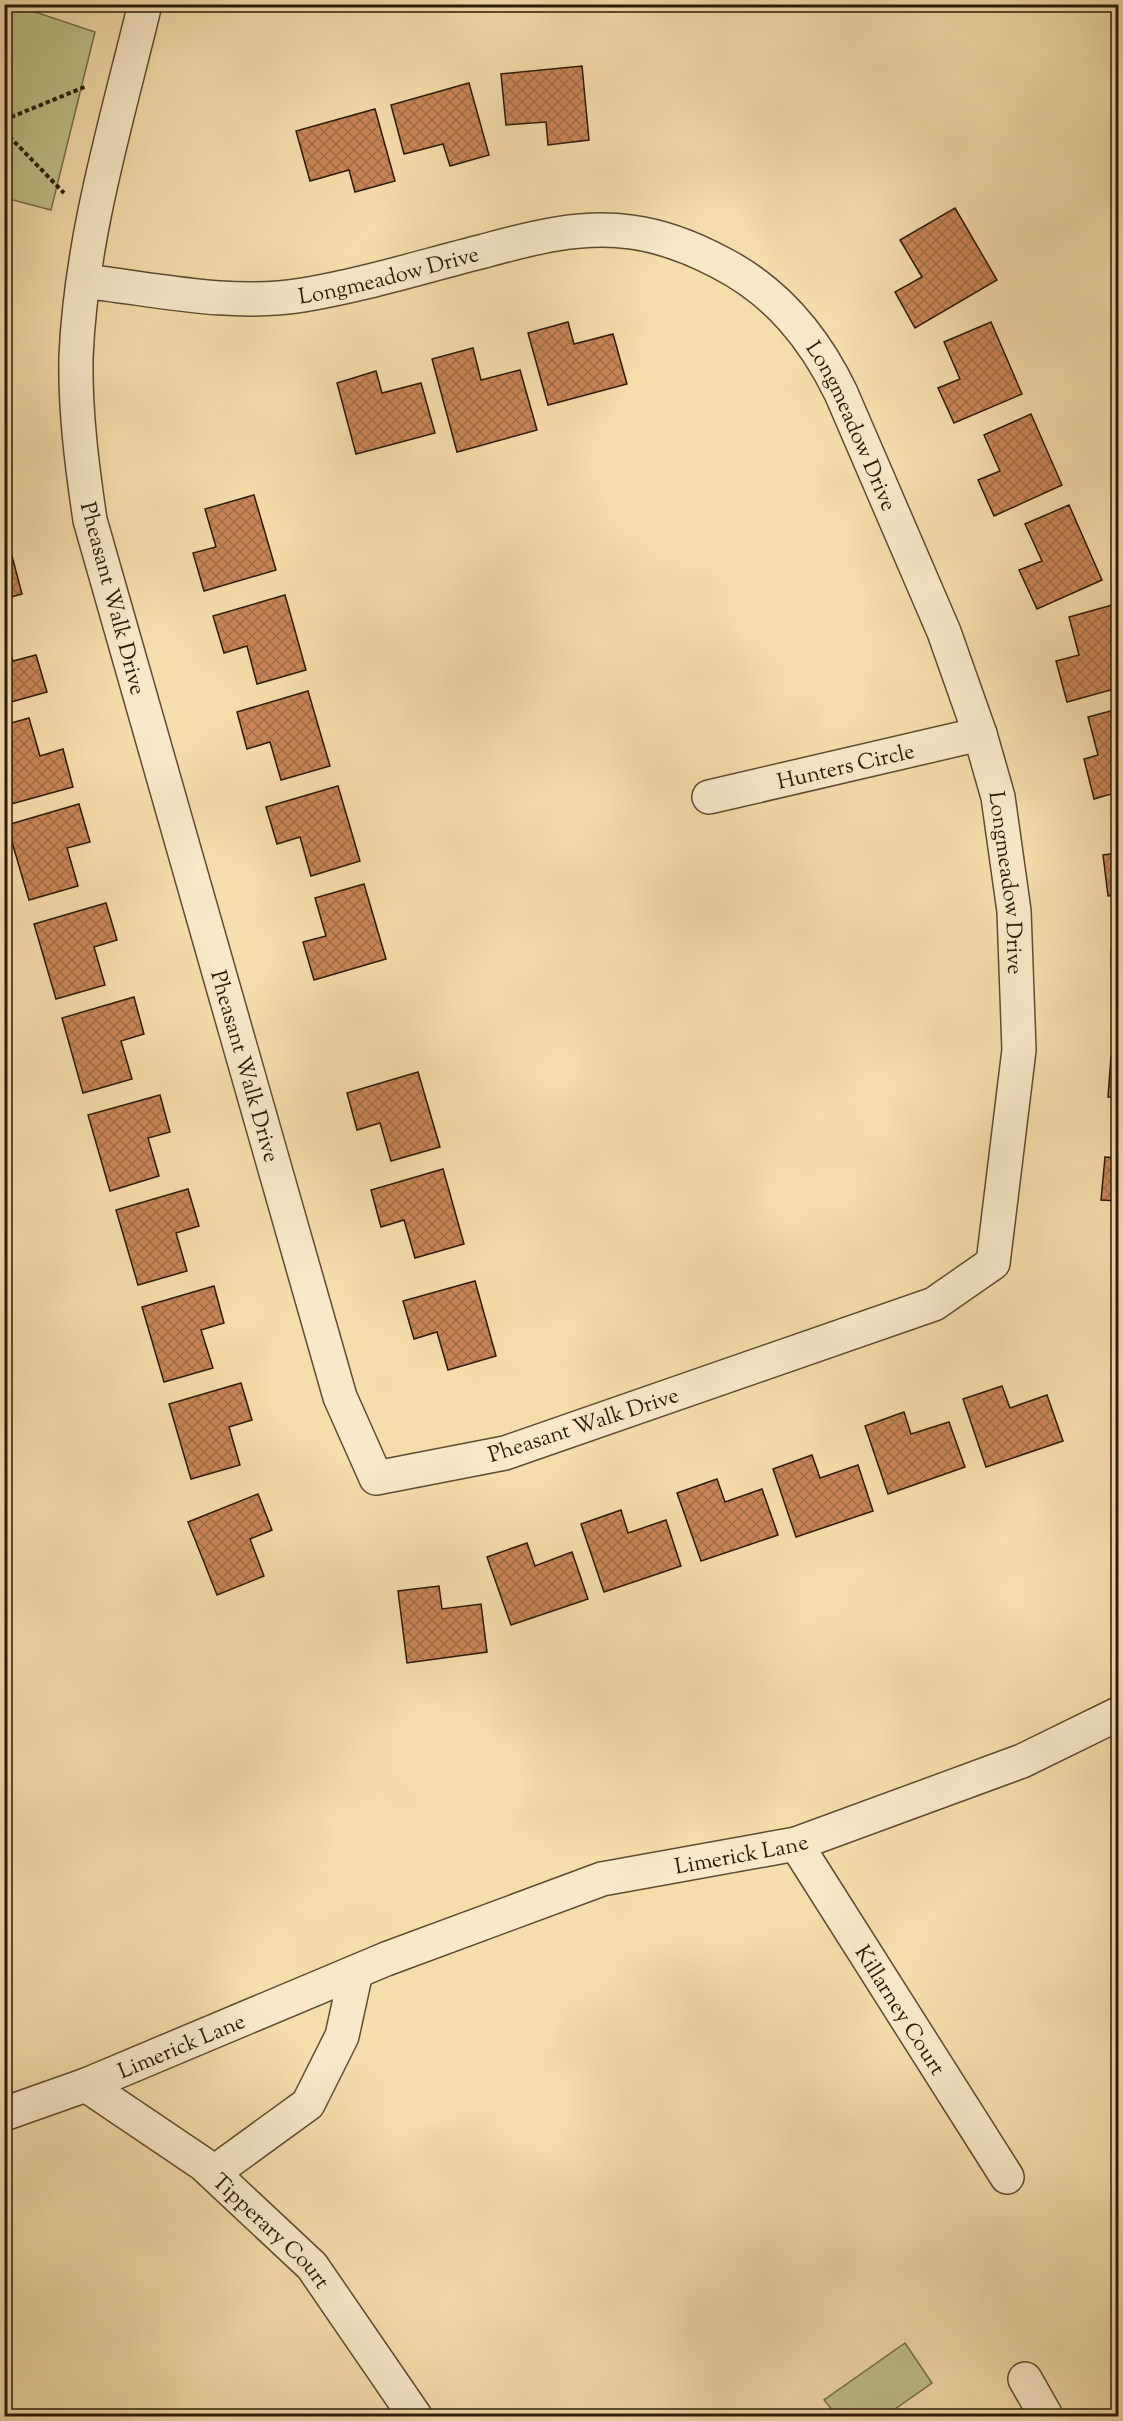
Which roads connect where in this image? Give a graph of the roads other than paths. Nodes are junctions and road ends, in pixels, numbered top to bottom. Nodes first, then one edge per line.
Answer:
1 (145, 4) edge
2 (83, 280) junction
3 (980, 734) junction
4 (709, 797) dead end
5 (993, 1263) joint
6 (1119, 1714) edge
7 (796, 1844) junction
8 (356, 1972) junction
9 (86, 2085) junction
10 (4, 2114) edge
11 (213, 2173) junction
12 (1007, 2176) dead end
13 (1025, 2379) dead end
14 (415, 2416) edge
15 (1046, 2416) edge

1 - 2 street, Pheasant Walk Drive
2 - 3 street, Longmeadow Drive
2 - 5 street, Pheasant Walk Drive
3 - 4 street, Hunters Circle
3 - 5 street, Longmeadow Drive
6 - 7 street, Limerick Lane
7 - 8 street, Limerick Lane
7 - 12 street, Killarney Court
8 - 9 street, Limerick Lane
8 - 11 street
9 - 10 street, Limerick Lane
9 - 11 street, Tipperary Court
11 - 14 street, Tipperary Court
13 - 15 street

